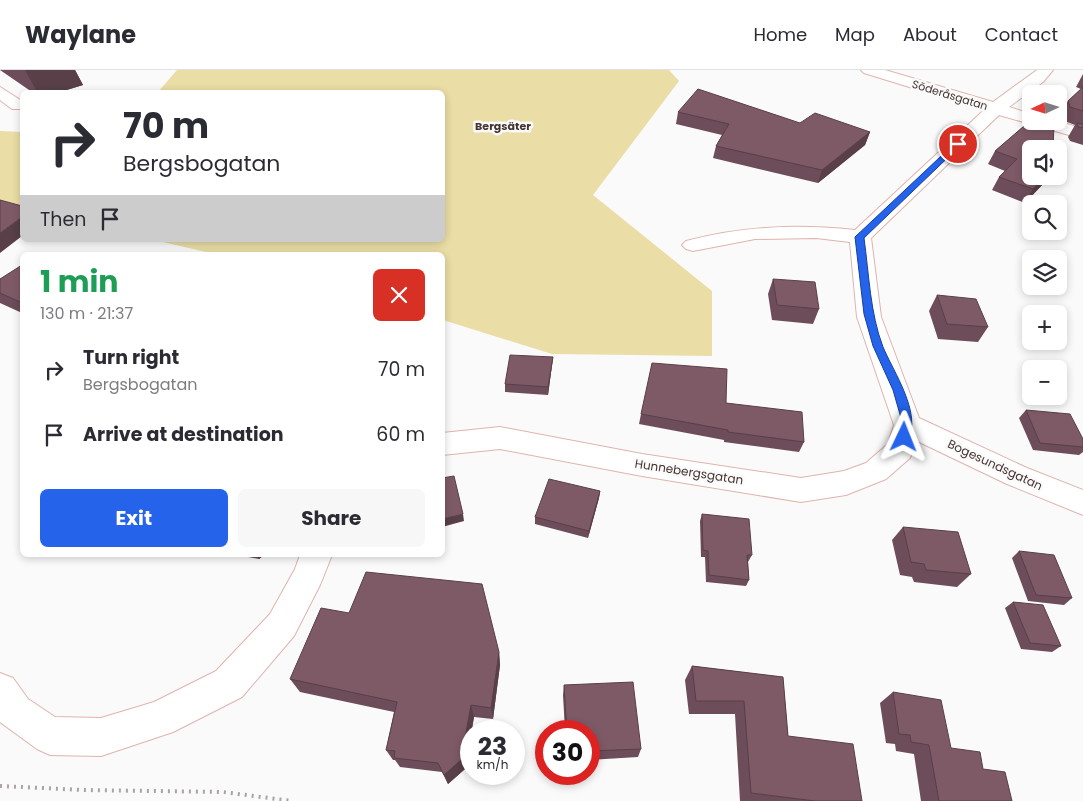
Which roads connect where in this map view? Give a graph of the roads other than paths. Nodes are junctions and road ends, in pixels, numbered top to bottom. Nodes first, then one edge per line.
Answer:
1 (869, 70) edge
2 (1046, 70) edge
3 (0, 92) edge
4 (18, 105) dead end
5 (995, 109) junction
6 (1022, 116) edge
7 (1068, 130) edge
8 (1083, 134) edge
9 (860, 237) junction
10 (694, 245) dead end
11 (908, 425) junction
12 (445, 444) edge
13 (1083, 503) edge
14 (315, 557) edge
15 (0, 691) edge

1 - 5 street, Söderåsgatan
2 - 5 street
3 - 4 street
5 - 6 street, Söderåsgatan
5 - 9 street
7 - 8 street
9 - 10 street
9 - 11 street
11 - 12 street, Hunnebergsgatan
11 - 13 street, Bogesundsgatan
14 - 15 street

